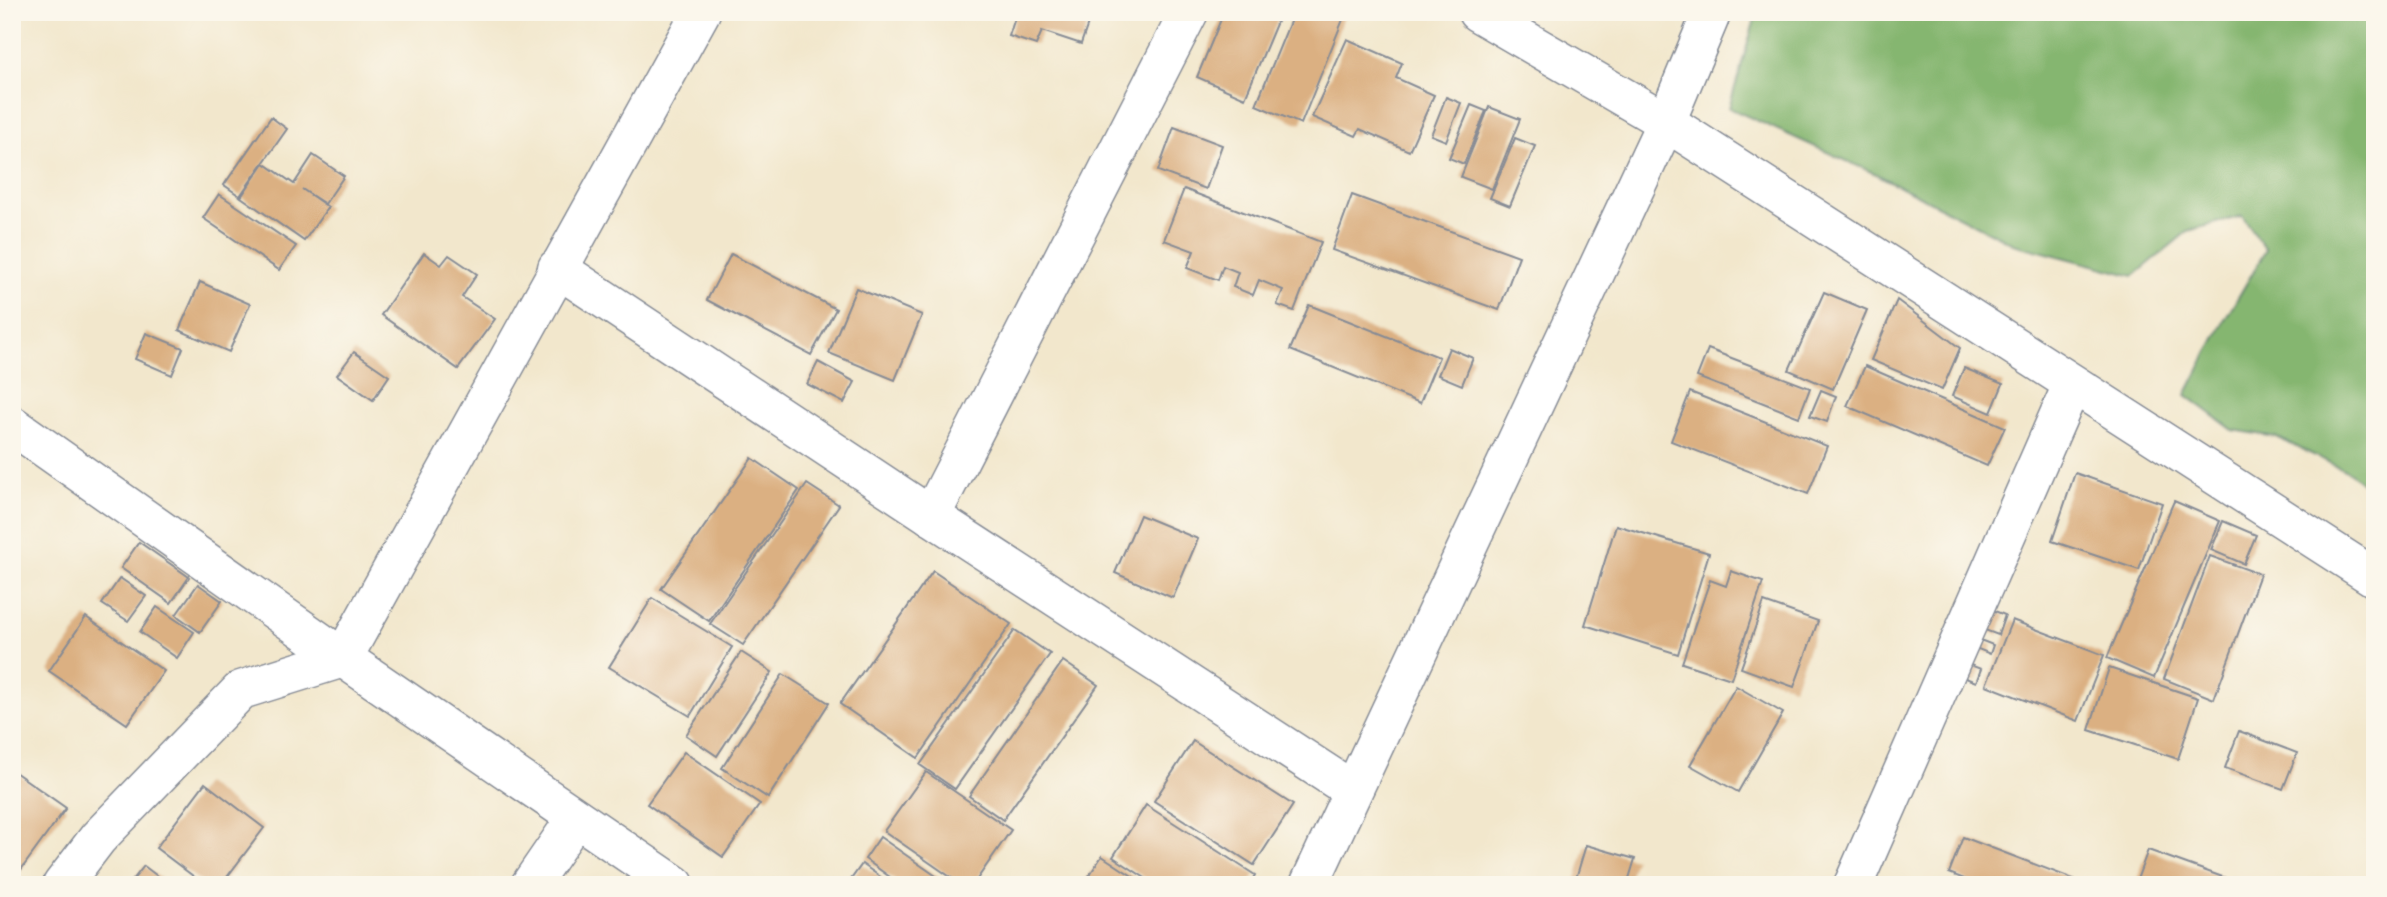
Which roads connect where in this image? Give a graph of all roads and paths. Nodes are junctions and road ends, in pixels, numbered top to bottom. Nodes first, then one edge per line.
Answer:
1 (701, 12) edge
2 (1189, 12) edge
3 (1477, 12) edge
4 (1712, 12) edge
5 (1666, 122) junction
6 (557, 268) junction
7 (2072, 386) junction
8 (12, 425) edge
9 (931, 516) junction
10 (2375, 578) edge
11 (343, 658) junction
12 (1352, 790) junction
13 (576, 818) junction
14 (62, 885) edge
15 (530, 885) edge
16 (675, 885) edge
17 (1308, 885) edge
18 (1853, 885) edge

1 - 6 street
2 - 9 street
3 - 5 street
4 - 5 street
5 - 7 street
5 - 12 street
6 - 9 street
6 - 11 street
7 - 10 street
7 - 18 street
8 - 11 street
9 - 12 street
11 - 13 street
11 - 14 street
12 - 17 street
13 - 15 street
13 - 16 street

